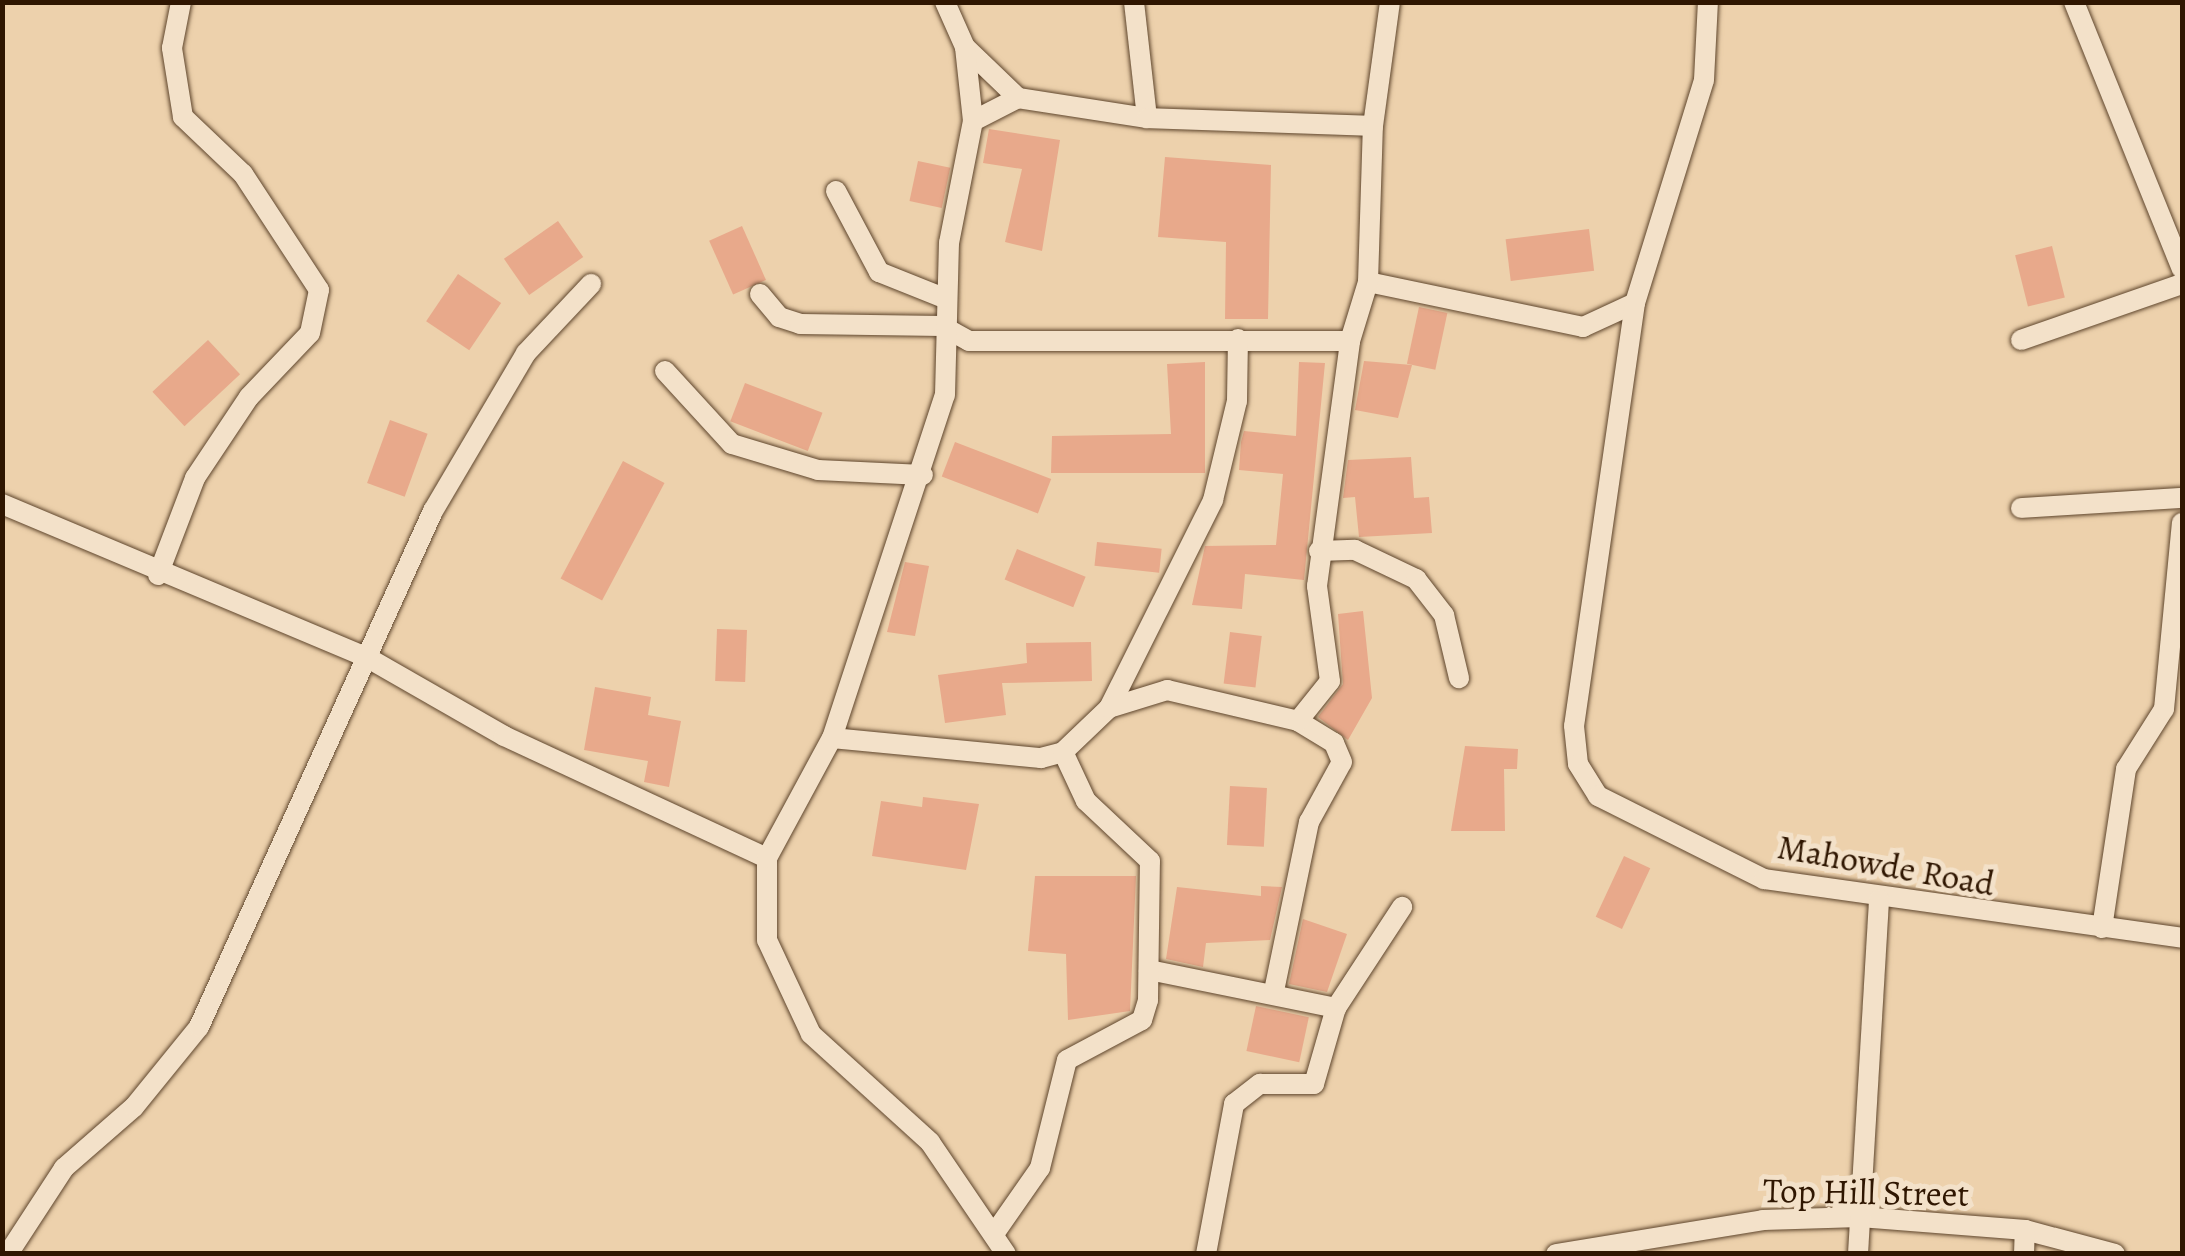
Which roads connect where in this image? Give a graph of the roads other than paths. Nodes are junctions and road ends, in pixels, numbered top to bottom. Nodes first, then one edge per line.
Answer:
1 (181, 2) edge
2 (945, 2) edge
3 (1134, 2) edge
4 (1390, 2) edge
5 (1708, 2) edge
6 (2074, 2) edge
7 (965, 47) junction
8 (1018, 98) junction
9 (1147, 118) junction
10 (973, 122) junction
11 (1373, 126) junction
12 (836, 190) dead end
13 (2182, 268) edge
14 (1368, 282) junction
15 (591, 284) dead end
16 (2182, 284) edge
17 (760, 294) dead end
18 (944, 298) junction
19 (1635, 303) junction
20 (942, 326) junction
21 (1238, 339) junction
22 (1350, 340) junction
23 (2021, 340) dead end
24 (665, 372) dead end
25 (923, 475) junction
26 (2182, 498) edge
27 (2, 504) edge
28 (2021, 508) dead end
29 (2182, 523) edge
30 (1319, 551) junction
31 (158, 575) junction
32 (368, 658) junction
33 (1460, 678) dead end
34 (1109, 708) junction
35 (1298, 721) junction
36 (832, 738) junction
37 (1063, 752) junction
38 (767, 858) junction
39 (1879, 900) junction
40 (1402, 908) dead end
41 (2102, 928) junction
42 (2182, 938) edge
43 (1150, 970) junction
44 (1274, 991) junction
45 (1336, 1008) junction
46 (1860, 1217) junction
47 (2026, 1230) junction
48 (994, 1234) junction
49 (8, 1254) edge
50 (1006, 1254) edge
51 (1206, 1254) edge
52 (1556, 1254) edge
53 (1858, 1254) edge
54 (2024, 1254) edge
55 (2114, 1254) edge

1 - 31 street
2 - 7 street
3 - 9 street
4 - 11 street
5 - 19 street
6 - 13 street
7 - 8 street
7 - 10 street
8 - 9 street
8 - 10 street
9 - 11 street
10 - 18 street
11 - 14 street
12 - 18 street
14 - 19 street
14 - 22 street
15 - 32 street
16 - 23 street
17 - 20 street
18 - 20 street
19 - 39 street, Mahowde Road
20 - 21 street
20 - 25 street
21 - 22 street
21 - 34 street
22 - 30 street
24 - 25 street
25 - 36 street
26 - 28 street
27 - 31 street
29 - 41 street
30 - 33 street
30 - 35 street
31 - 32 street
32 - 38 street
32 - 49 street
34 - 35 street
34 - 37 street
35 - 44 street
36 - 37 street
36 - 38 street
37 - 43 street
38 - 48 street
39 - 41 street, Mahowde Road
39 - 46 street
40 - 45 street
41 - 42 street, Mahowde Road
43 - 44 street
43 - 48 street
44 - 45 street
45 - 51 street
46 - 47 street, Top Hill Street
46 - 52 street, Top Hill Street
46 - 53 street
47 - 54 street
47 - 55 street, Top Hill Street
48 - 50 street

